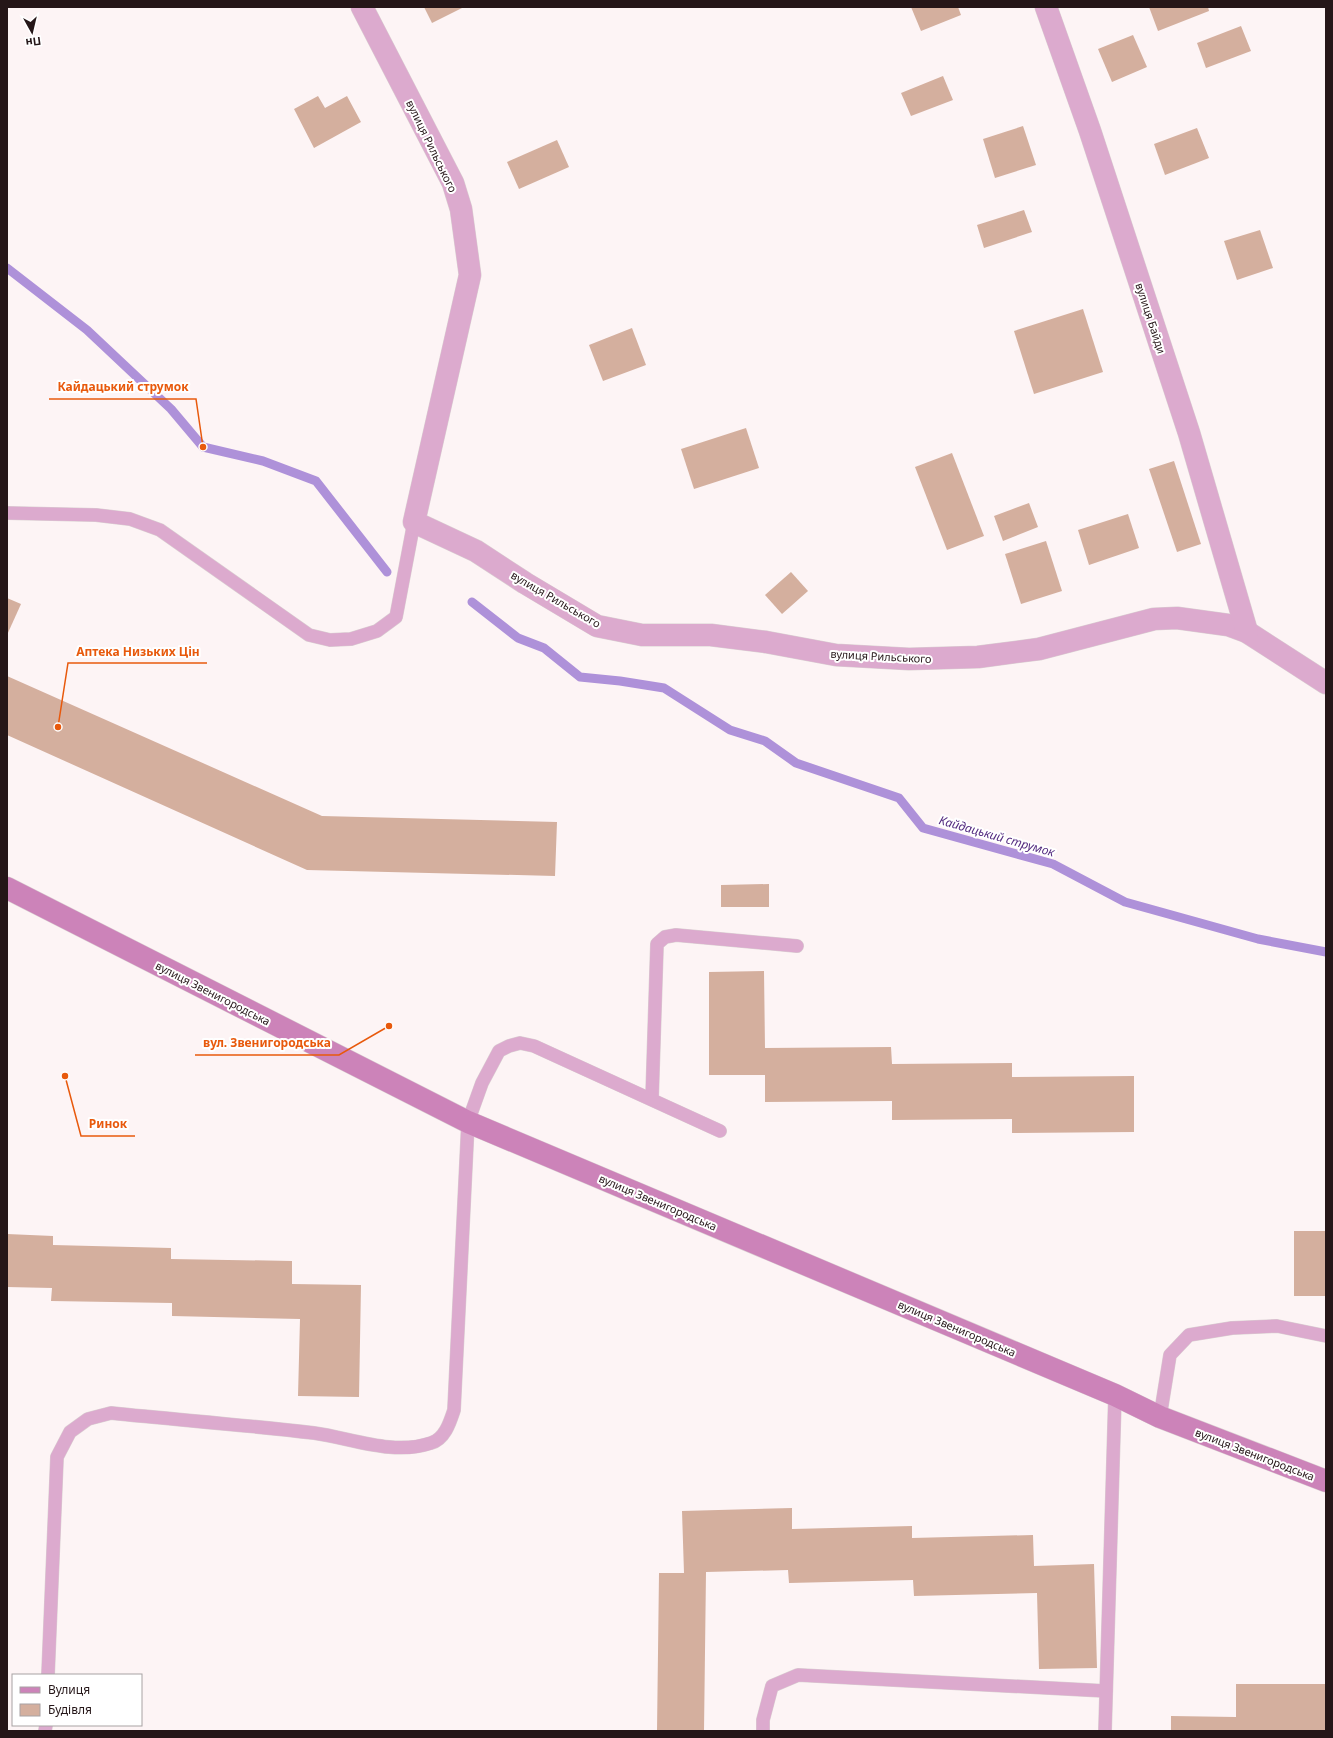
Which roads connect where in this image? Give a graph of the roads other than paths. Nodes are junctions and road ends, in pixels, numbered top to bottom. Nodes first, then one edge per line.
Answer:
1 (362, 7) edge
2 (1046, 7) edge
3 (7, 513) edge
4 (414, 522) junction
5 (1247, 632) junction
6 (1326, 683) edge
7 (7, 888) edge
8 (797, 946) dead end
9 (652, 1099) junction
10 (468, 1122) junction
11 (720, 1131) dead end
12 (1326, 1336) edge
13 (1115, 1395) junction
14 (1160, 1417) junction
15 (1326, 1481) edge
16 (48, 1674) edge
17 (1106, 1691) junction
18 (763, 1731) edge
19 (1105, 1731) edge

1 - 4 street, вулиця Рильського
2 - 5 street, вулиця Байди
3 - 4 lane
4 - 5 street, вулиця Рильського
5 - 6 street, вулиця Рильського
7 - 10 street, вулиця Звенигородська
8 - 9 lane
9 - 10 lane
9 - 11 lane
10 - 13 street, вулиця Звенигородська
10 - 16 lane
12 - 14 lane
13 - 14 street, вулиця Звенигородська
13 - 17 lane
14 - 15 street, вулиця Звенигородська
17 - 18 lane
17 - 19 lane

